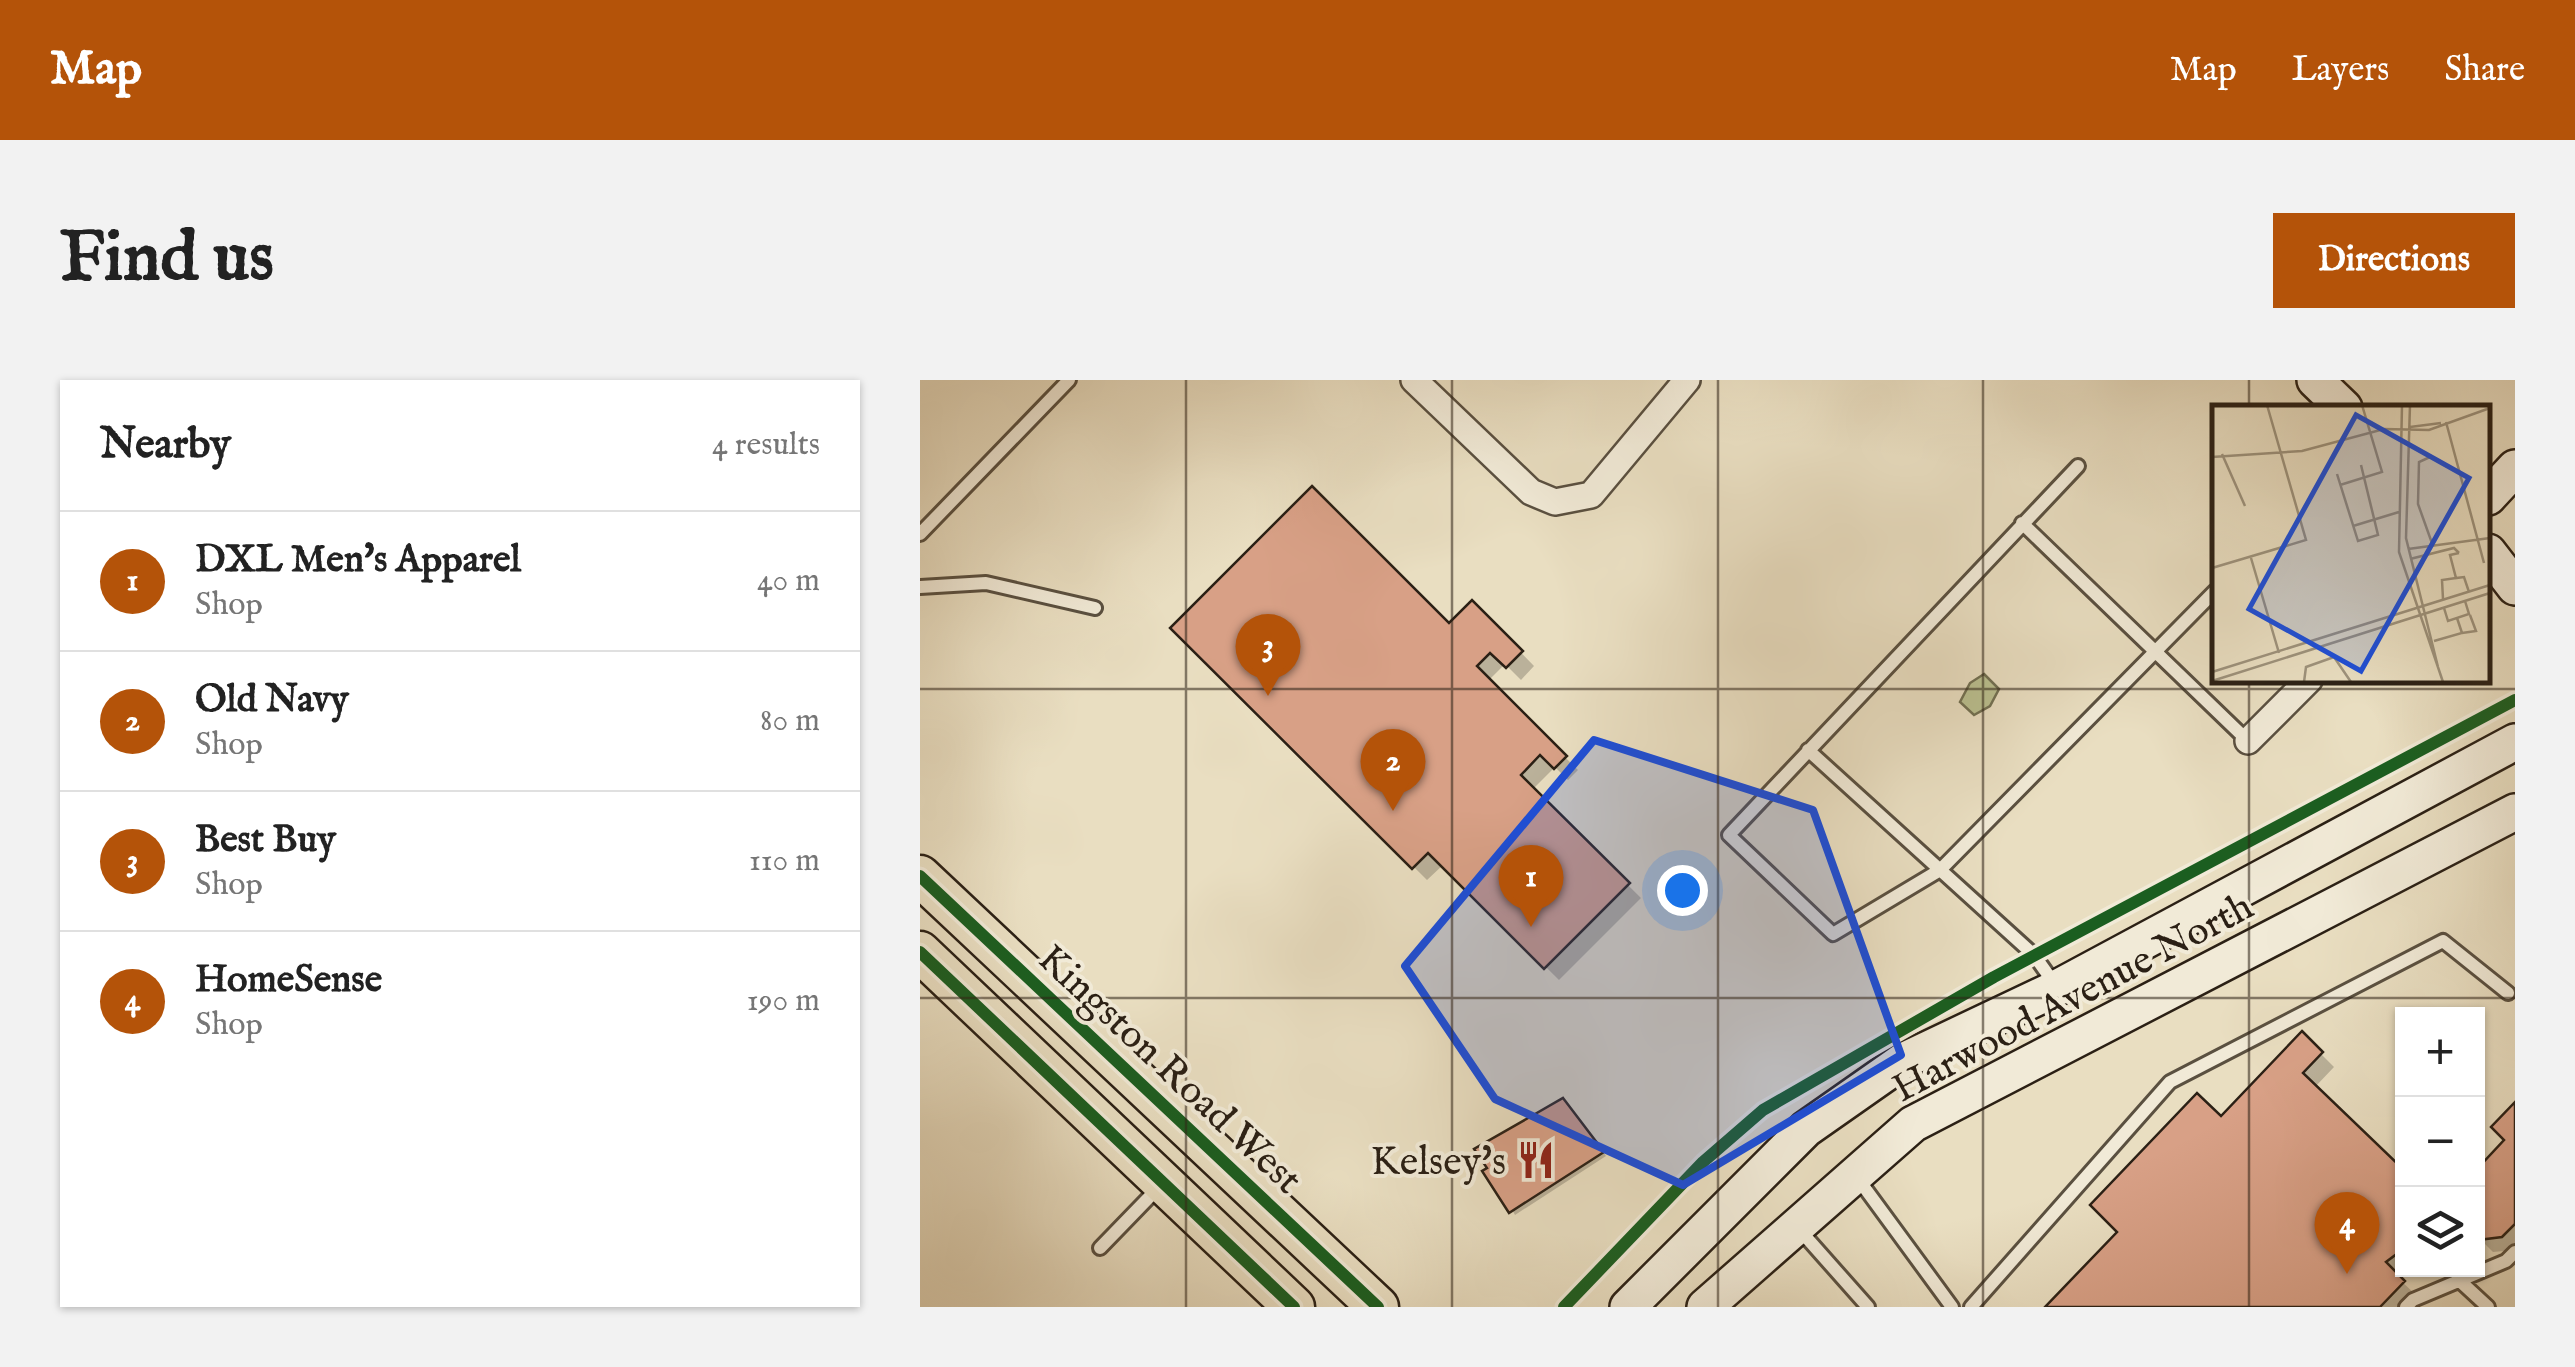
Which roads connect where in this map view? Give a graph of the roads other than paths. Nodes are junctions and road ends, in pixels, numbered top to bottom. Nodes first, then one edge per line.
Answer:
1 (1069, 380) edge
2 (1414, 380) edge
3 (1686, 380) edge
4 (2315, 380) edge
5 (2341, 405) edge
6 (2078, 466) dead end
7 (2515, 468) edge
8 (2490, 496) edge
9 (2022, 523) junction
10 (920, 534) edge
11 (2490, 555) edge
12 (920, 587) edge
13 (2515, 587) edge
14 (2212, 594) edge
15 (1094, 608) dead end
16 (2154, 654) junction
17 (2307, 682) edge
18 (2248, 741) joint
19 (2515, 742) edge
20 (1808, 750) junction
21 (2515, 812) edge
22 (1940, 870) junction
23 (920, 876) edge
24 (920, 952) edge
25 (2057, 988) junction
26 (2508, 993) dead end
27 (1855, 1174) junction
28 (1163, 1183) junction
29 (1796, 1226) junction
30 (1100, 1248) dead end
31 (2515, 1252) edge
32 (2461, 1282) junction
33 (1294, 1307) edge
34 (1378, 1307) edge
35 (1628, 1307) edge
36 (1705, 1307) edge
37 (1868, 1307) edge
38 (1952, 1307) edge
39 (1972, 1307) edge
40 (2406, 1307) edge
41 (2488, 1307) edge

1 - 10 lane
2 - 3 street
4 - 5 main road
6 - 9 lane
7 - 8 main road
9 - 16 lane
9 - 20 lane
11 - 13 main road
12 - 15 lane
14 - 16 lane
16 - 18 lane
16 - 22 lane
17 - 18 street
19 - 25 main road, Harwood Avenue North
20 - 22 lane
20 - 22 lane
21 - 27 main road, Harwood Avenue North
22 - 25 lane
23 - 34 main road, Kingston Road West
24 - 28 main road
25 - 35 main road, Harwood Avenue North
26 - 39 lane
27 - 29 main road, Harwood Avenue North
27 - 38 lane
28 - 30 lane
28 - 33 main road
29 - 36 main road, Harwood Avenue North
29 - 37 lane
31 - 32 lane
32 - 40 lane
32 - 41 lane

